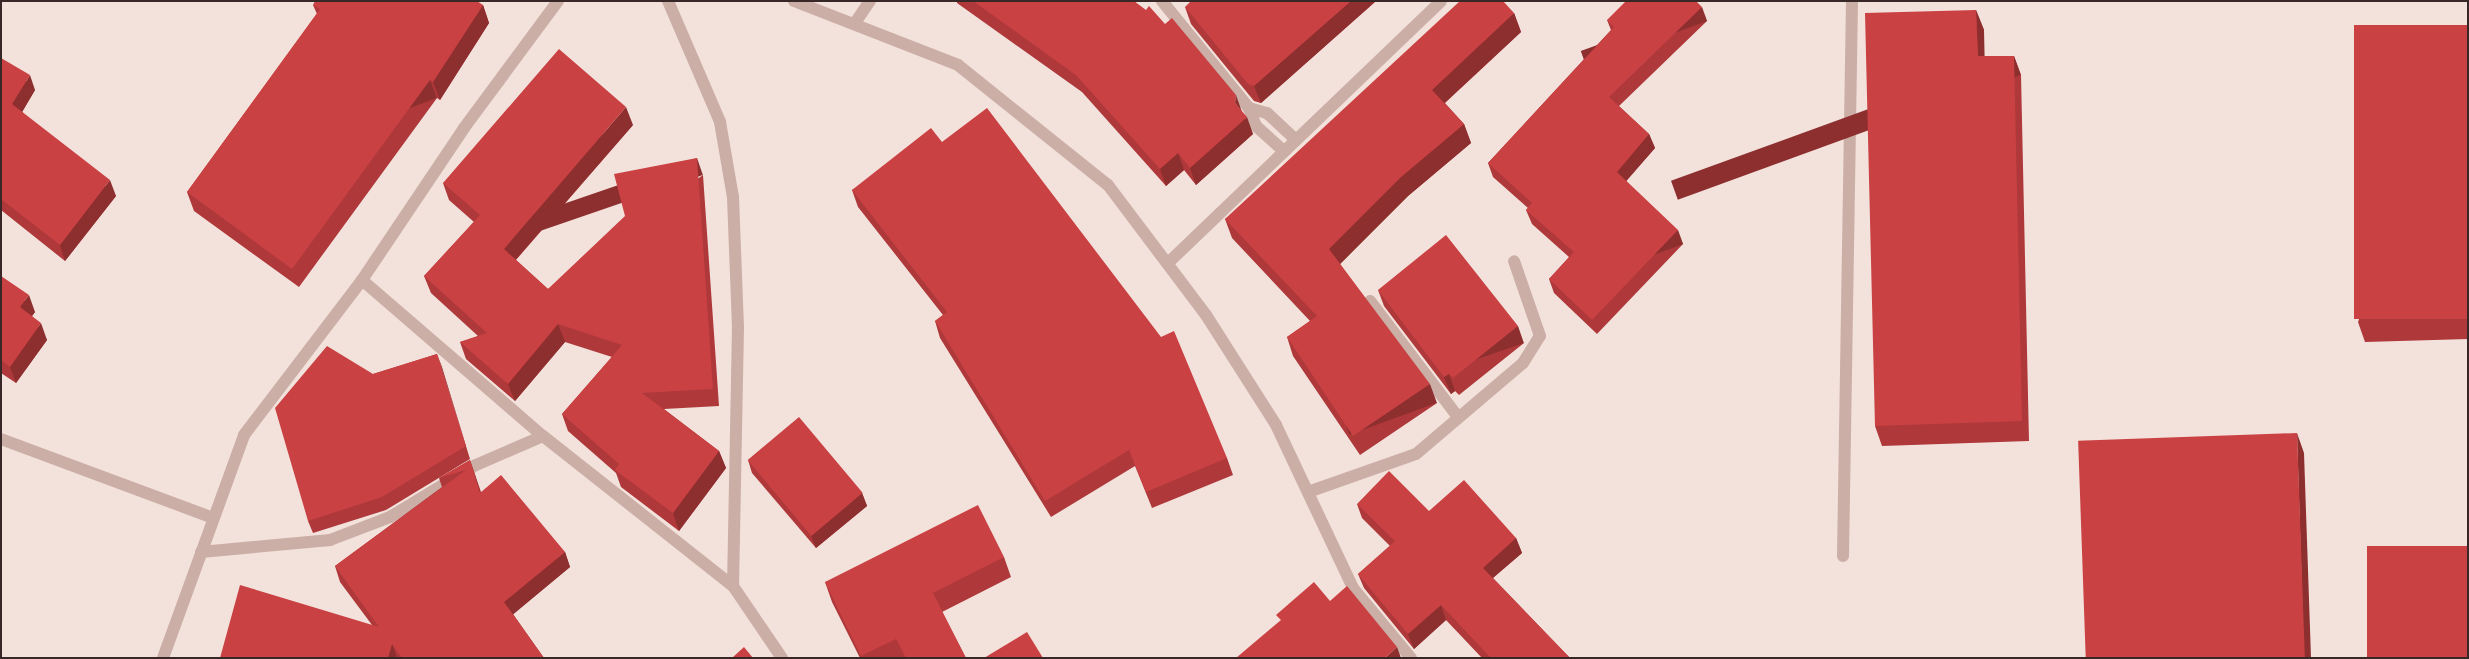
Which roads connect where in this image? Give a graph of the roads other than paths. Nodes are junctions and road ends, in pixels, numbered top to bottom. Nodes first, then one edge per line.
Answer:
1 (558, 1) edge
2 (668, 1) edge
3 (794, 1) edge
4 (870, 1) edge
5 (1162, 1) edge
6 (1442, 1) edge
7 (1852, 1) edge
8 (855, 23) junction
9 (1249, 108) junction
10 (1295, 139) junction
11 (1283, 150) junction
12 (1514, 261) dead end
13 (1168, 263) junction
14 (362, 280) junction
15 (1370, 301) edge
16 (1458, 418) junction
17 (543, 436) junction
18 (1, 439) edge
19 (1308, 492) junction
20 (213, 518) junction
21 (201, 552) junction
22 (1843, 556) dead end
23 (733, 586) junction
24 (163, 658) edge
25 (782, 658) edge
26 (1411, 658) edge

1 - 14 street
2 - 23 street
3 - 8 street
4 - 8 street
5 - 9 street
6 - 10 street
7 - 22 street
8 - 13 street
9 - 10 street
9 - 11 street
10 - 11 street
11 - 13 street
12 - 16 street
13 - 19 street
14 - 17 street
14 - 20 street
15 - 16 street
16 - 19 street
17 - 21 street
17 - 23 street
18 - 20 street
19 - 26 street
20 - 21 street
21 - 24 street
23 - 25 street

